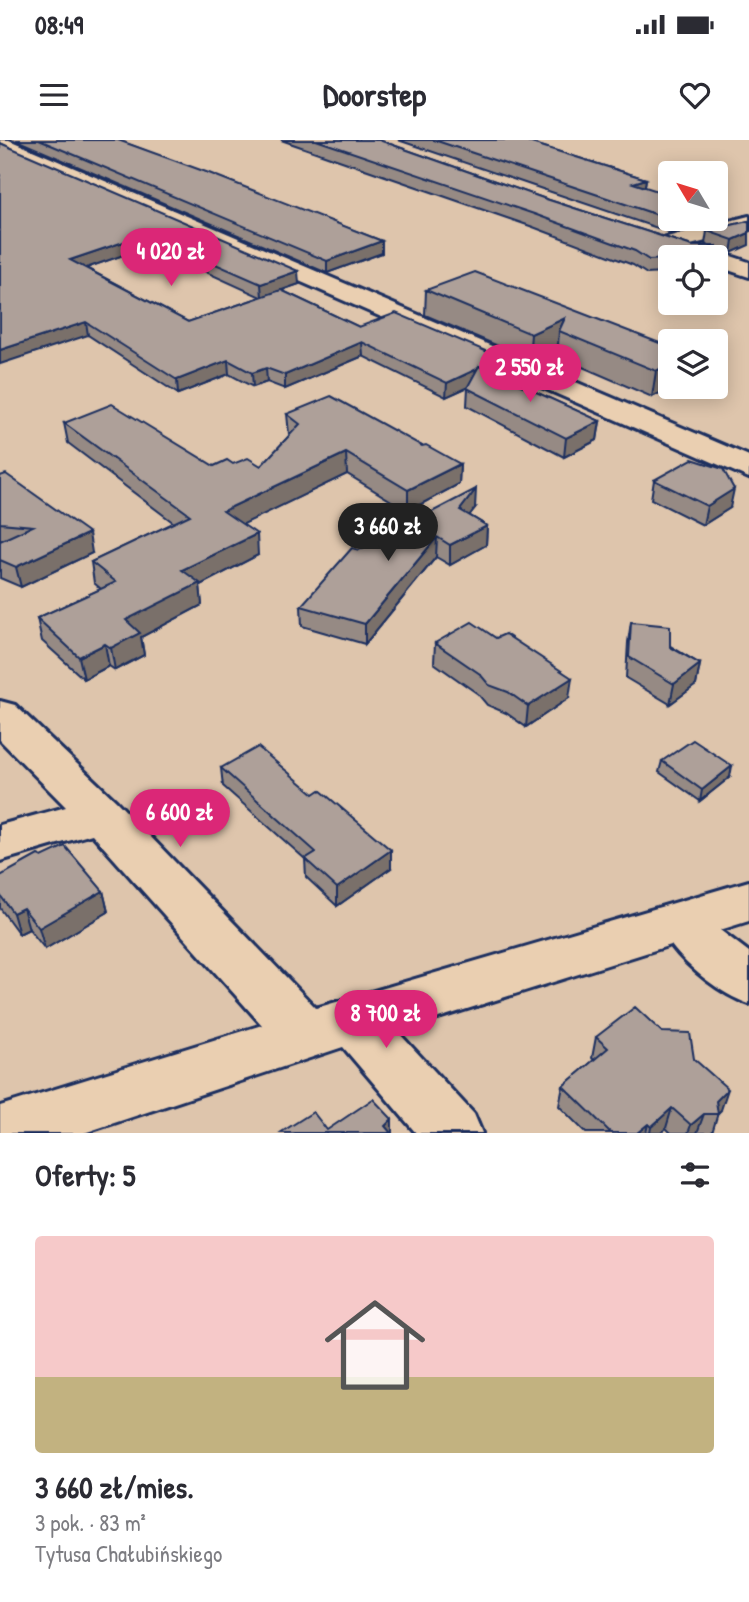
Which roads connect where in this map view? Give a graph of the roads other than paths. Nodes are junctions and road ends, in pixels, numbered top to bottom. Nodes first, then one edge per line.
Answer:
1 (0, 143) edge
2 (749, 223) edge
3 (647, 235) edge
4 (671, 243) junction
5 (677, 245) edge
6 (728, 263) edge
7 (749, 270) edge
8 (749, 468) edge
9 (0, 715) edge
10 (100, 814) junction
11 (0, 843) edge
12 (749, 901) edge
13 (682, 922) junction
14 (749, 982) edge
15 (330, 1028) junction
16 (2, 1133) edge
17 (453, 1133) edge

1 - 8 street
2 - 4 street
3 - 4 street
4 - 5 street
6 - 7 street
9 - 10 street
10 - 11 street
10 - 15 street
12 - 13 street
13 - 14 street
13 - 15 street
15 - 16 street
15 - 17 street

